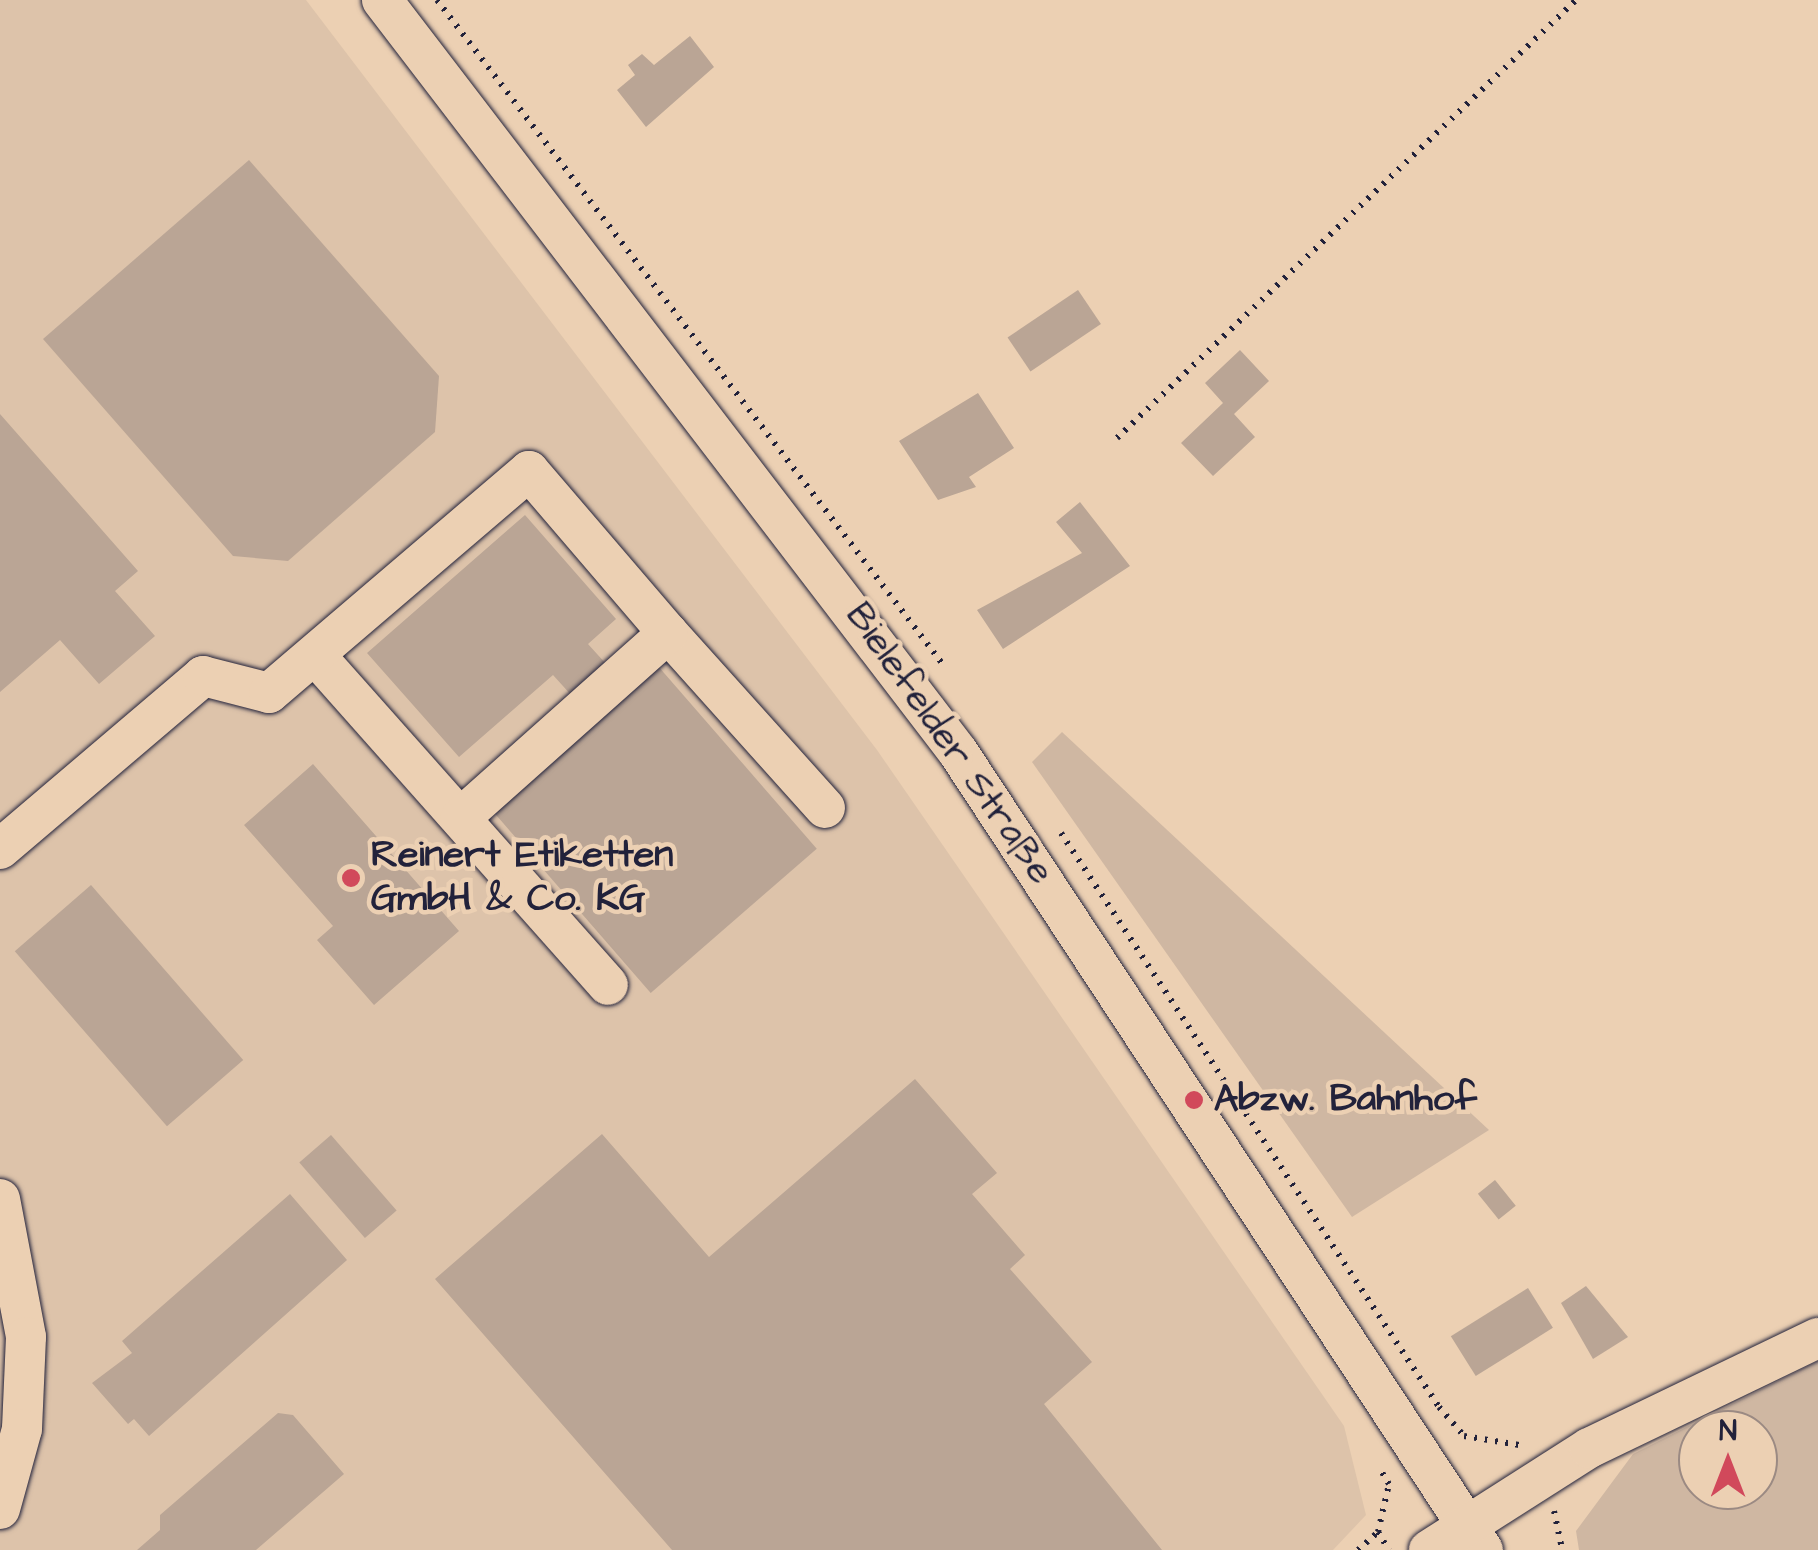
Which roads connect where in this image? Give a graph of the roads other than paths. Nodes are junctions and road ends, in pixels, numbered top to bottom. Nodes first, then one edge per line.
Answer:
1 (382, 0) edge
2 (668, 634) junction
3 (315, 655) junction
4 (825, 808) dead end
5 (460, 818) junction
6 (0, 848) edge
7 (608, 985) dead end
8 (0, 1198) edge
9 (1818, 1338) edge
10 (0, 1509) edge
11 (1475, 1537) edge
12 (1429, 1550) edge

1 - 11 street, Bielefelder Straße
2 - 3 street
2 - 4 street
2 - 5 street
3 - 5 street
3 - 6 street
5 - 7 street
8 - 10 street
9 - 11 street
11 - 12 street

